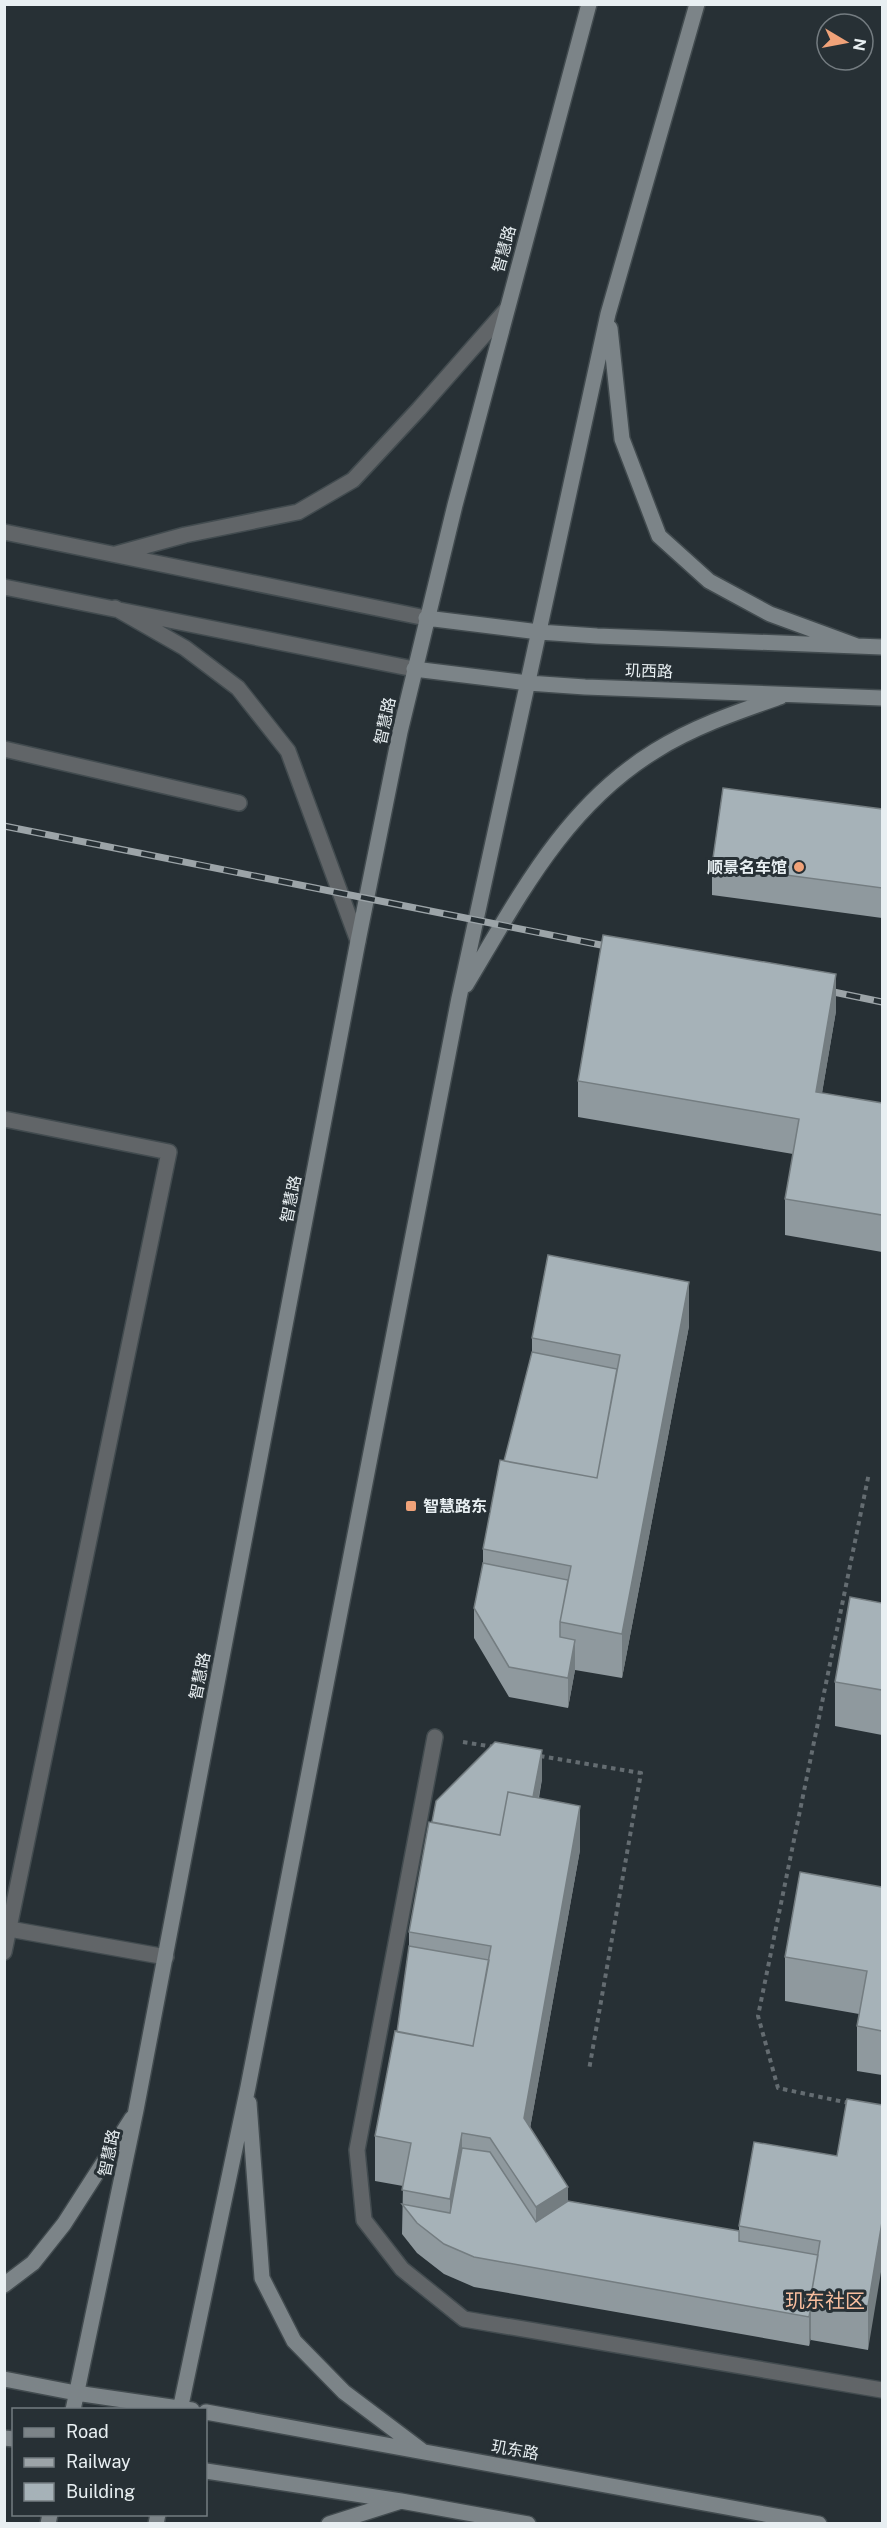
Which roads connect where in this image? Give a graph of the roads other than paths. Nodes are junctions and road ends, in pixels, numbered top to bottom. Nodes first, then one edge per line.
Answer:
1 (589, 4) edge
2 (697, 4) edge
3 (507, 309) junction
4 (608, 314) junction
5 (4, 532) edge
6 (116, 554) junction
7 (4, 586) edge
8 (115, 608) junction
9 (426, 618) junction
10 (539, 632) junction
11 (857, 646) junction
12 (882, 647) edge
13 (414, 669) junction
14 (528, 683) junction
15 (788, 694) junction
16 (882, 698) edge
17 (4, 749) edge
18 (239, 803) dead end
19 (358, 941) junction
20 (459, 998) junction
21 (4, 1119) edge
22 (435, 1737) road end
23 (7, 1928) edge
24 (4, 1952) edge
25 (166, 1957) junction
26 (248, 2086) junction
27 (136, 2110) junction
28 (4, 2285) edge
29 (4, 2379) edge
30 (882, 2390) edge
31 (76, 2393) junction
32 (73, 2408) edge
33 (177, 2408) edge
34 (184, 2408) edge
35 (207, 2412) edge
36 (424, 2451) junction
37 (207, 2471) edge
38 (401, 2500) junction
39 (329, 2523) edge
40 (528, 2523) edge
41 (819, 2523) edge

1 - 3 main road, 智慧路
2 - 4 main road
3 - 6 street
3 - 9 main road, 智慧路
4 - 10 main road
4 - 11 main road
5 - 6 street
6 - 9 street
7 - 8 street
8 - 13 street
8 - 19 street
9 - 10 main road
9 - 13 main road, 智慧路
10 - 11 main road
10 - 14 main road
11 - 12 main road
13 - 14 main road, 玑西路
13 - 19 main road, 智慧路
14 - 15 main road, 玑西路
14 - 20 main road
15 - 16 main road, 玑西路
15 - 20 main road
17 - 18 street
19 - 25 main road, 智慧路
20 - 26 main road
21 - 23 street
22 - 30 street
23 - 24 street
23 - 25 street
25 - 27 main road, 智慧路
26 - 34 main road
26 - 36 main road
27 - 28 main road
27 - 31 main road, 智慧路
29 - 31 main road
31 - 32 main road, 智慧路
31 - 33 main road
35 - 36 main road, 玑东路
36 - 41 main road, 玑东路
37 - 38 main road
38 - 39 main road
38 - 40 main road

